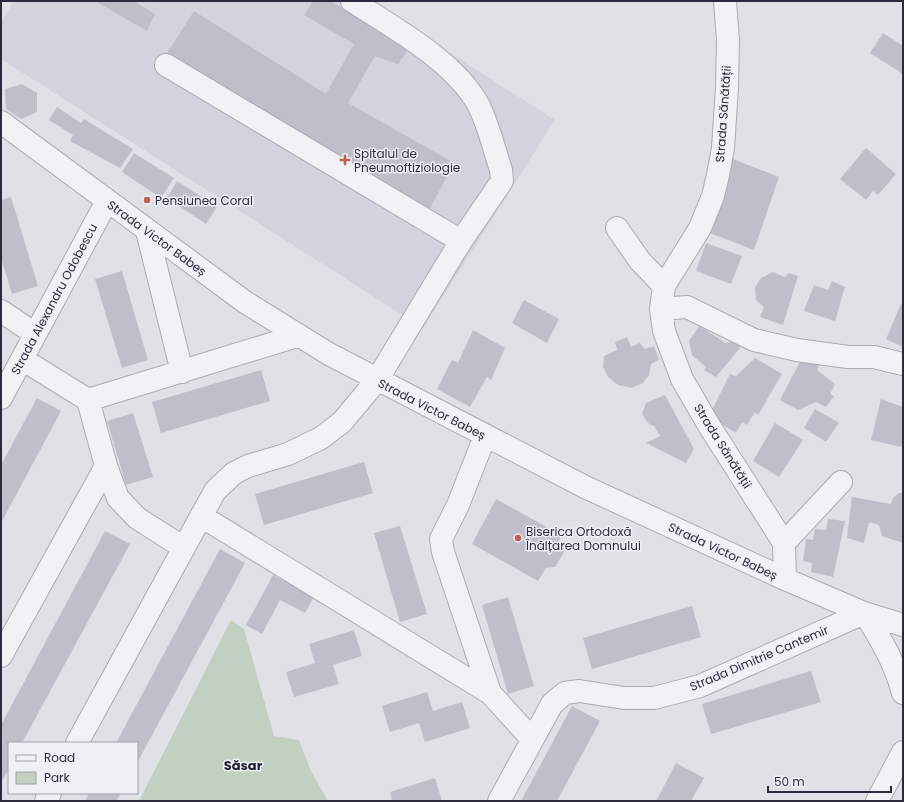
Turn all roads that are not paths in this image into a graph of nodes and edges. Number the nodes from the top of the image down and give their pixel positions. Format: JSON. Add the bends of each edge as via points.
{"nodes":[{"id":1,"x":352,"y":1,"type":"edge"},
{"id":2,"x":725,"y":1,"type":"edge"},
{"id":3,"x":166,"y":64,"type":"dead end"},
{"id":4,"x":1,"y":122,"type":"edge"},
{"id":5,"x":107,"y":201,"type":"junction"},
{"id":6,"x":617,"y":228,"type":"dead end"},
{"id":7,"x":147,"y":231,"type":"junction"},
{"id":8,"x":461,"y":241,"type":"junction"},
{"id":9,"x":664,"y":286,"type":"junction"},
{"id":10,"x":661,"y":309,"type":"junction"},
{"id":11,"x":1,"y":311,"type":"edge"},
{"id":12,"x":35,"y":334,"type":"junction"},
{"id":13,"x":297,"y":336,"type":"junction"},
{"id":14,"x":22,"y":359,"type":"junction"},
{"id":15,"x":903,"y":364,"type":"edge"},
{"id":16,"x":182,"y":372,"type":"junction"},
{"id":17,"x":377,"y":380,"type":"junction"},
{"id":18,"x":1,"y":398,"type":"edge"},
{"id":19,"x":88,"y":400,"type":"junction"},
{"id":20,"x":485,"y":436,"type":"junction"},
{"id":21,"x":106,"y":466,"type":"junction"},
{"id":22,"x":840,"y":482,"type":"dead end"},
{"id":23,"x":201,"y":516,"type":"junction"},
{"id":24,"x":784,"y":543,"type":"junction"},
{"id":25,"x":184,"y":548,"type":"junction"},
{"id":26,"x":785,"y":580,"type":"junction"},
{"id":27,"x":864,"y":614,"type":"junction"},
{"id":28,"x":903,"y":625,"type":"edge"},
{"id":29,"x":1,"y":656,"type":"edge"},
{"id":30,"x":490,"y":693,"type":"junction"},
{"id":31,"x":903,"y":693,"type":"edge"},
{"id":32,"x":532,"y":739,"type":"junction"},
{"id":33,"x":78,"y":742,"type":"edge"},
{"id":34,"x":903,"y":752,"type":"edge"},
{"id":35,"x":499,"y":801,"type":"edge"},
{"id":36,"x":877,"y":801,"type":"edge"}],
"edges":[{"from":1,"to":8,"type":"street","via":[[417,42],[466,85],[478,105],[501,170],[502,181]]},
{"from":2,"to":9,"type":"street","name":"Strada Sănătății","via":[[728,40],[727,87],[723,148],[718,175],[700,228]]},
{"from":3,"to":8,"type":"street"},
{"from":4,"to":5,"type":"street","name":"Strada Victor Babeș"},
{"from":5,"to":7,"type":"street","name":"Strada Victor Babeș"},
{"from":5,"to":12,"type":"street","name":"Strada Alexandru Odobescu"},
{"from":6,"to":9,"type":"street","via":[[640,261]]},
{"from":7,"to":13,"type":"street","name":"Strada Victor Babeș"},
{"from":7,"to":16,"type":"street"},
{"from":8,"to":17,"type":"street"},
{"from":9,"to":10,"type":"street","name":"Strada Sănătății"},
{"from":10,"to":15,"type":"street","via":[[687,307],[754,340],[797,350],[848,357],[874,356]]},
{"from":10,"to":24,"type":"street","name":"Strada Sănătății","via":[[664,331],[682,379]]},
{"from":11,"to":12,"type":"street"},
{"from":12,"to":14,"type":"street","name":"Strada Alexandru Odobescu"},
{"from":13,"to":16,"type":"street"},
{"from":13,"to":17,"type":"street","name":"Strada Victor Babeș"},
{"from":14,"to":18,"type":"street","name":"Strada Alexandru Odobescu"},
{"from":14,"to":19,"type":"street"},
{"from":16,"to":19,"type":"street"},
{"from":17,"to":20,"type":"street","name":"Strada Victor Babeș"},
{"from":17,"to":23,"type":"street","via":[[342,422],[321,438],[288,454],[248,466],[234,474],[215,491]]},
{"from":19,"to":21,"type":"street"},
{"from":20,"to":26,"type":"street","name":"Strada Victor Babeș","via":[[585,487]]},
{"from":20,"to":30,"type":"street","via":[[458,505],[441,539],[443,552]]},
{"from":21,"to":25,"type":"street","via":[[118,498],[137,518]]},
{"from":21,"to":29,"type":"street"},
{"from":22,"to":24,"type":"street"},
{"from":23,"to":25,"type":"street"},
{"from":23,"to":30,"type":"street"},
{"from":24,"to":26,"type":"street"},
{"from":25,"to":33,"type":"street"},
{"from":26,"to":27,"type":"street","name":"Strada Victor Babeș"},
{"from":27,"to":28,"type":"street","name":"Strada Victor Babeș"},
{"from":27,"to":31,"type":"street","via":[[886,647]]},
{"from":27,"to":32,"type":"street","name":"Strada Dimitrie Cantemir","via":[[700,686],[654,698],[624,698],[579,691],[565,693],[552,704]]},
{"from":30,"to":32,"type":"street"},
{"from":32,"to":35,"type":"street","name":"Strada Dimitrie Cantemir"},
{"from":34,"to":36,"type":"street"}]}
